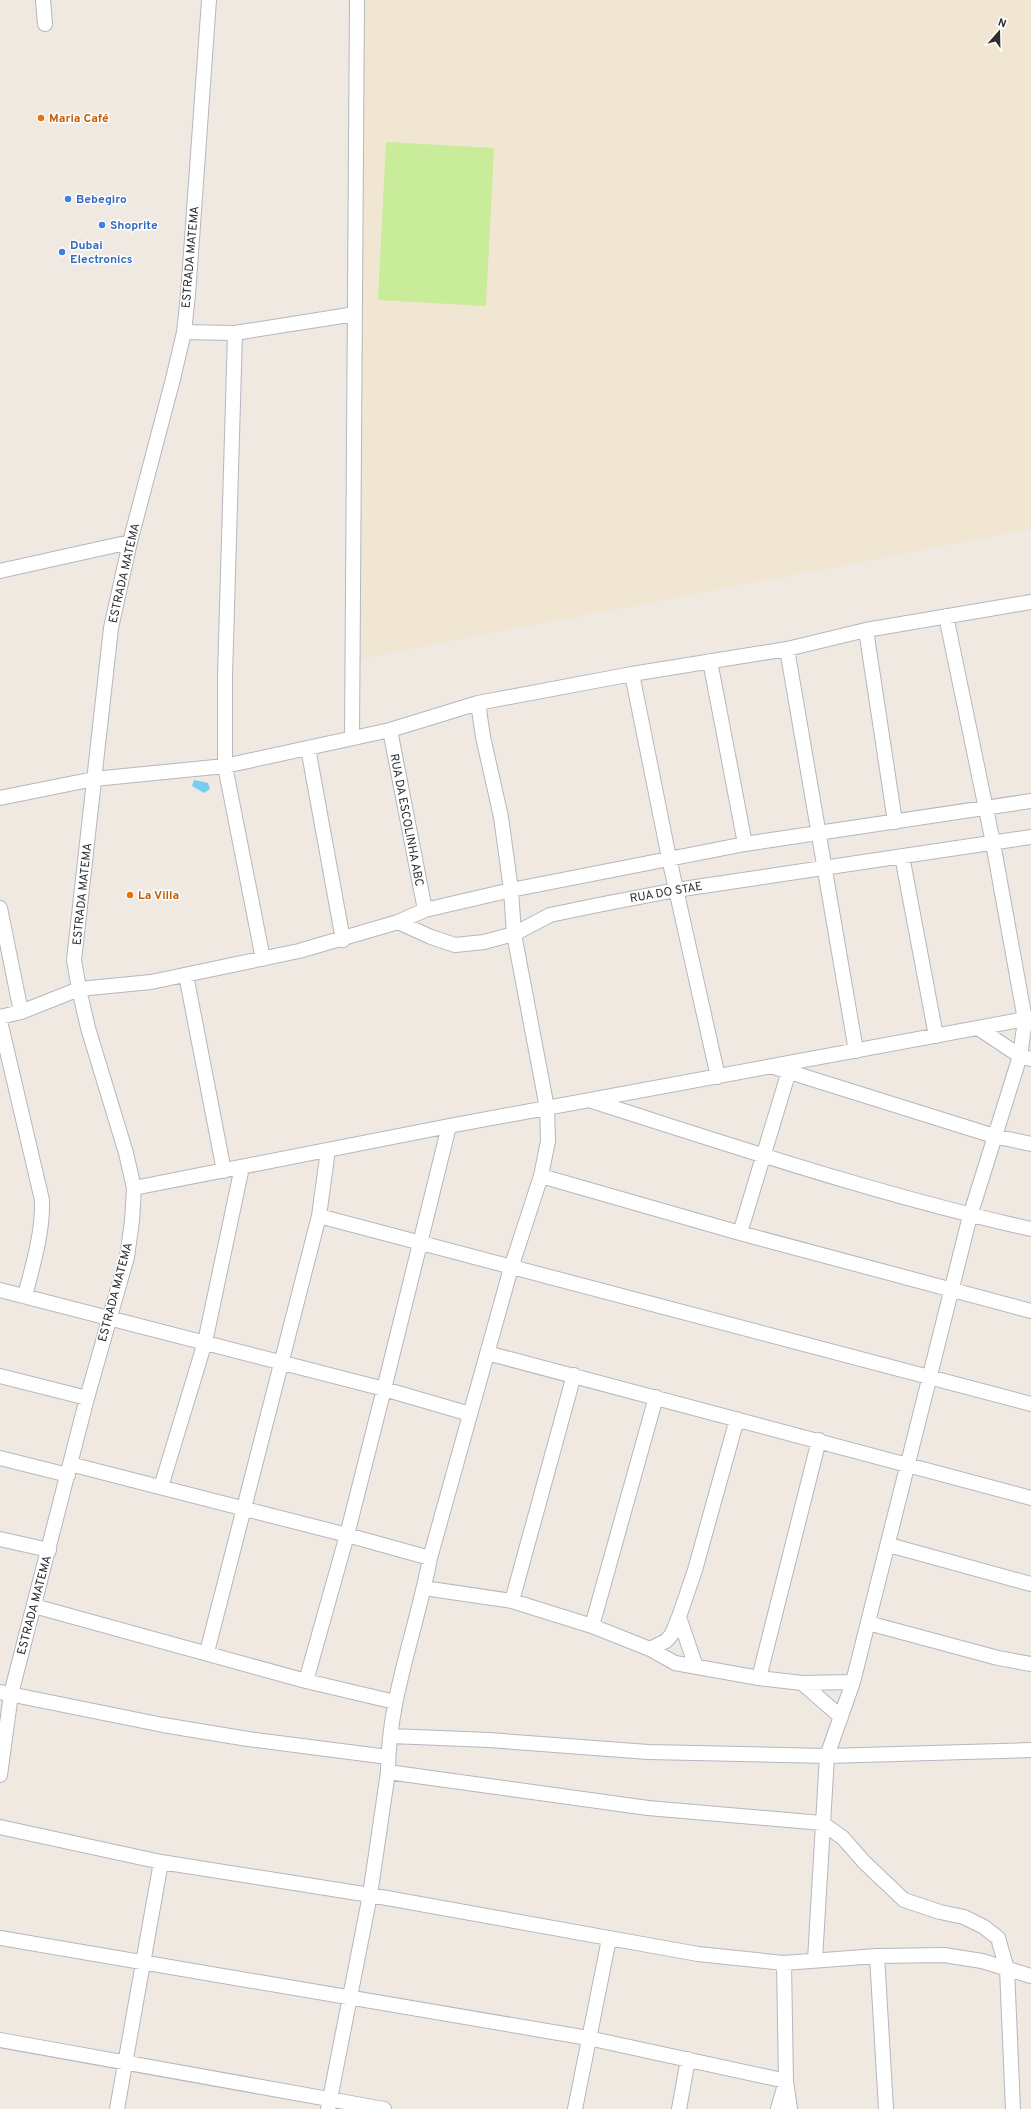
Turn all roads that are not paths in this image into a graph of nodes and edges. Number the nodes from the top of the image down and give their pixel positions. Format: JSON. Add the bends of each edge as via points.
{"nodes":[{"id":1,"x":43,"y":0,"type":"edge"},
{"id":2,"x":209,"y":0,"type":"edge"},
{"id":3,"x":357,"y":0,"type":"edge"},
{"id":4,"x":45,"y":24,"type":"dead end"},
{"id":5,"x":355,"y":314,"type":"junction"},
{"id":6,"x":184,"y":332,"type":"junction"},
{"id":7,"x":235,"y":333,"type":"junction"},
{"id":8,"x":130,"y":542,"type":"junction"},
{"id":9,"x":0,"y":572,"type":"edge"},
{"id":10,"x":1031,"y":602,"type":"edge"},
{"id":11,"x":946,"y":616,"type":"junction"},
{"id":12,"x":866,"y":630,"type":"junction"},
{"id":13,"x":787,"y":649,"type":"junction"},
{"id":14,"x":710,"y":661,"type":"junction"},
{"id":15,"x":632,"y":674,"type":"junction"},
{"id":16,"x":478,"y":703,"type":"junction"},
{"id":17,"x":390,"y":730,"type":"junction"},
{"id":18,"x":352,"y":738,"type":"junction"},
{"id":19,"x":308,"y":748,"type":"junction"},
{"id":20,"x":225,"y":766,"type":"junction"},
{"id":21,"x":94,"y":779,"type":"junction"},
{"id":22,"x":0,"y":798,"type":"edge"},
{"id":23,"x":1031,"y":801,"type":"edge"},
{"id":24,"x":985,"y":808,"type":"junction"},
{"id":25,"x":895,"y":822,"type":"junction"},
{"id":26,"x":817,"y":832,"type":"junction"},
{"id":27,"x":1031,"y":837,"type":"edge"},
{"id":28,"x":993,"y":843,"type":"junction"},
{"id":29,"x":746,"y":844,"type":"junction"},
{"id":30,"x":902,"y":856,"type":"junction"},
{"id":31,"x":669,"y":858,"type":"junction"},
{"id":32,"x":823,"y":867,"type":"junction"},
{"id":33,"x":511,"y":890,"type":"junction"},
{"id":34,"x":676,"y":890,"type":"junction"},
{"id":35,"x":0,"y":908,"type":"edge"},
{"id":36,"x":425,"y":910,"type":"junction"},
{"id":37,"x":398,"y":922,"type":"junction"},
{"id":38,"x":514,"y":934,"type":"junction"},
{"id":39,"x":343,"y":940,"type":"junction"},
{"id":40,"x":263,"y":959,"type":"junction"},
{"id":41,"x":186,"y":974,"type":"junction"},
{"id":42,"x":79,"y":989,"type":"junction"},
{"id":43,"x":21,"y":1012,"type":"junction"},
{"id":44,"x":0,"y":1017,"type":"edge"},
{"id":45,"x":1028,"y":1019,"type":"edge"},
{"id":46,"x":0,"y":1021,"type":"edge"},
{"id":47,"x":978,"y":1028,"type":"junction"},
{"id":48,"x":936,"y":1036,"type":"junction"},
{"id":49,"x":856,"y":1051,"type":"junction"},
{"id":50,"x":1025,"y":1058,"type":"edge"},
{"id":51,"x":774,"y":1067,"type":"junction"},
{"id":52,"x":789,"y":1071,"type":"junction"},
{"id":53,"x":718,"y":1077,"type":"junction"},
{"id":54,"x":590,"y":1100,"type":"junction"},
{"id":55,"x":547,"y":1108,"type":"junction"},
{"id":56,"x":449,"y":1126,"type":"junction"},
{"id":57,"x":994,"y":1136,"type":"junction"},
{"id":58,"x":1031,"y":1144,"type":"edge"},
{"id":59,"x":328,"y":1150,"type":"junction"},
{"id":60,"x":763,"y":1156,"type":"junction"},
{"id":61,"x":242,"y":1167,"type":"junction"},
{"id":62,"x":224,"y":1171,"type":"junction"},
{"id":63,"x":541,"y":1176,"type":"junction"},
{"id":64,"x":134,"y":1188,"type":"junction"},
{"id":65,"x":319,"y":1216,"type":"junction"},
{"id":66,"x":970,"y":1216,"type":"junction"},
{"id":67,"x":1031,"y":1229,"type":"edge"},
{"id":68,"x":740,"y":1233,"type":"junction"},
{"id":69,"x":421,"y":1243,"type":"junction"},
{"id":70,"x":511,"y":1268,"type":"junction"},
{"id":71,"x":0,"y":1290,"type":"edge"},
{"id":72,"x":953,"y":1290,"type":"junction"},
{"id":73,"x":26,"y":1296,"type":"junction"},
{"id":74,"x":1031,"y":1311,"type":"edge"},
{"id":75,"x":109,"y":1317,"type":"junction"},
{"id":76,"x":205,"y":1342,"type":"junction"},
{"id":77,"x":487,"y":1353,"type":"junction"},
{"id":78,"x":281,"y":1362,"type":"junction"},
{"id":79,"x":574,"y":1375,"type":"junction"},
{"id":80,"x":0,"y":1376,"type":"edge"},
{"id":81,"x":931,"y":1378,"type":"junction"},
{"id":82,"x":384,"y":1389,"type":"junction"},
{"id":83,"x":87,"y":1398,"type":"junction"},
{"id":84,"x":656,"y":1398,"type":"junction"},
{"id":85,"x":1031,"y":1404,"type":"edge"},
{"id":86,"x":470,"y":1414,"type":"junction"},
{"id":87,"x":737,"y":1419,"type":"junction"},
{"id":88,"x":820,"y":1440,"type":"junction"},
{"id":89,"x":0,"y":1458,"type":"edge"},
{"id":90,"x":908,"y":1466,"type":"junction"},
{"id":91,"x":69,"y":1470,"type":"junction"},
{"id":92,"x":161,"y":1487,"type":"junction"},
{"id":93,"x":1031,"y":1498,"type":"edge"},
{"id":94,"x":243,"y":1509,"type":"junction"},
{"id":95,"x":347,"y":1535,"type":"junction"},
{"id":96,"x":0,"y":1539,"type":"edge"},
{"id":97,"x":889,"y":1545,"type":"junction"},
{"id":98,"x":49,"y":1550,"type":"junction"},
{"id":99,"x":430,"y":1558,"type":"junction"},
{"id":100,"x":1031,"y":1584,"type":"edge"},
{"id":101,"x":424,"y":1588,"type":"junction"},
{"id":102,"x":512,"y":1601,"type":"junction"},
{"id":103,"x":34,"y":1606,"type":"junction"},
{"id":104,"x":679,"y":1617,"type":"junction"},
{"id":105,"x":868,"y":1623,"type":"junction"},
{"id":106,"x":592,"y":1626,"type":"junction"},
{"id":107,"x":650,"y":1649,"type":"junction"},
{"id":108,"x":207,"y":1652,"type":"junction"},
{"id":109,"x":1031,"y":1664,"type":"edge"},
{"id":110,"x":696,"y":1667,"type":"junction"},
{"id":111,"x":759,"y":1678,"type":"junction"},
{"id":112,"x":306,"y":1681,"type":"junction"},
{"id":113,"x":853,"y":1682,"type":"junction"},
{"id":114,"x":802,"y":1683,"type":"junction"},
{"id":115,"x":6,"y":1693,"type":"edge"},
{"id":116,"x":396,"y":1702,"type":"junction"},
{"id":117,"x":841,"y":1717,"type":"junction"},
{"id":118,"x":391,"y":1736,"type":"junction"},
{"id":119,"x":1031,"y":1750,"type":"edge"},
{"id":120,"x":827,"y":1756,"type":"junction"},
{"id":121,"x":388,"y":1757,"type":"junction"},
{"id":122,"x":388,"y":1772,"type":"junction"},
{"id":123,"x":0,"y":1775,"type":"edge"},
{"id":124,"x":822,"y":1823,"type":"junction"},
{"id":125,"x":0,"y":1827,"type":"edge"},
{"id":126,"x":161,"y":1862,"type":"junction"},
{"id":127,"x":370,"y":1895,"type":"junction"},
{"id":128,"x":0,"y":1938,"type":"edge"},
{"id":129,"x":609,"y":1939,"type":"junction"},
{"id":130,"x":877,"y":1956,"type":"junction"},
{"id":131,"x":815,"y":1960,"type":"junction"},
{"id":132,"x":143,"y":1963,"type":"junction"},
{"id":133,"x":784,"y":1964,"type":"junction"},
{"id":134,"x":1007,"y":1969,"type":"junction"},
{"id":135,"x":1031,"y":1976,"type":"edge"},
{"id":136,"x":351,"y":1998,"type":"junction"},
{"id":137,"x":588,"y":2038,"type":"junction"},
{"id":138,"x":0,"y":2040,"type":"edge"},
{"id":139,"x":688,"y":2059,"type":"junction"},
{"id":140,"x":126,"y":2064,"type":"junction"},
{"id":141,"x":786,"y":2081,"type":"junction"},
{"id":142,"x":329,"y":2105,"type":"edge"},
{"id":143,"x":117,"y":2109,"type":"edge"},
{"id":144,"x":384,"y":2109,"type":"edge"},
{"id":145,"x":575,"y":2109,"type":"edge"},
{"id":146,"x":679,"y":2109,"type":"edge"},
{"id":147,"x":778,"y":2109,"type":"edge"},
{"id":148,"x":790,"y":2109,"type":"edge"},
{"id":149,"x":886,"y":2109,"type":"edge"},
{"id":150,"x":1013,"y":2109,"type":"edge"}],
"edges":[{"from":1,"to":4,"type":"street"},
{"from":2,"to":6,"type":"street","name":"ESTRADA MATEMA"},
{"from":3,"to":5,"type":"street"},
{"from":5,"to":7,"type":"street"},
{"from":5,"to":18,"type":"street"},
{"from":6,"to":7,"type":"street"},
{"from":6,"to":8,"type":"street","name":"ESTRADA MATEMA"},
{"from":7,"to":20,"type":"street","via":[[225,676]]},
{"from":8,"to":9,"type":"street"},
{"from":8,"to":21,"type":"street","name":"ESTRADA MATEMA","via":[[111,628]]},
{"from":10,"to":11,"type":"street"},
{"from":11,"to":12,"type":"street"},
{"from":11,"to":24,"type":"street"},
{"from":12,"to":13,"type":"street"},
{"from":12,"to":25,"type":"street"},
{"from":13,"to":14,"type":"street"},
{"from":13,"to":26,"type":"street"},
{"from":14,"to":15,"type":"street"},
{"from":14,"to":29,"type":"street"},
{"from":15,"to":16,"type":"street"},
{"from":15,"to":31,"type":"street"},
{"from":16,"to":17,"type":"street"},
{"from":16,"to":33,"type":"street","via":[[501,817]]},
{"from":17,"to":18,"type":"street"},
{"from":17,"to":36,"type":"street","name":"RUA DA ESCOLINHA ABC"},
{"from":18,"to":19,"type":"street"},
{"from":19,"to":20,"type":"street"},
{"from":19,"to":39,"type":"street"},
{"from":20,"to":21,"type":"street"},
{"from":20,"to":40,"type":"street"},
{"from":21,"to":22,"type":"street"},
{"from":21,"to":42,"type":"street","name":"ESTRADA MATEMA","via":[[74,960]]},
{"from":23,"to":24,"type":"street"},
{"from":24,"to":25,"type":"street"},
{"from":24,"to":28,"type":"street"},
{"from":25,"to":26,"type":"street"},
{"from":26,"to":29,"type":"street"},
{"from":26,"to":32,"type":"street"},
{"from":27,"to":28,"type":"street","name":"RUA DO STAE"},
{"from":28,"to":30,"type":"street","name":"RUA DO STAE"},
{"from":28,"to":45,"type":"street"},
{"from":29,"to":31,"type":"street"},
{"from":30,"to":32,"type":"street","name":"RUA DO STAE"},
{"from":30,"to":48,"type":"street"},
{"from":31,"to":33,"type":"street"},
{"from":31,"to":34,"type":"street"},
{"from":32,"to":34,"type":"street","name":"RUA DO STAE"},
{"from":32,"to":49,"type":"street"},
{"from":33,"to":36,"type":"street"},
{"from":33,"to":38,"type":"street"},
{"from":34,"to":38,"type":"street","name":"RUA DO STAE","via":[[550,915]]},
{"from":34,"to":53,"type":"street"},
{"from":35,"to":43,"type":"street"},
{"from":36,"to":37,"type":"street"},
{"from":37,"to":38,"type":"street","name":"RUA DO STAE","via":[[431,937],[455,944],[484,942]]},
{"from":37,"to":39,"type":"street"},
{"from":38,"to":55,"type":"street"},
{"from":39,"to":40,"type":"street"},
{"from":40,"to":41,"type":"street"},
{"from":41,"to":42,"type":"street","via":[[151,982]]},
{"from":41,"to":62,"type":"street"},
{"from":42,"to":43,"type":"street"},
{"from":42,"to":64,"type":"street","name":"ESTRADA MATEMA"},
{"from":43,"to":44,"type":"street"},
{"from":45,"to":47,"type":"street"},
{"from":45,"to":50,"type":"street"},
{"from":46,"to":73,"type":"street","via":[[42,1200],[39,1239]]},
{"from":47,"to":48,"type":"street"},
{"from":47,"to":50,"type":"street"},
{"from":48,"to":49,"type":"street"},
{"from":49,"to":51,"type":"street"},
{"from":50,"to":57,"type":"street"},
{"from":51,"to":52,"type":"street"},
{"from":51,"to":53,"type":"street"},
{"from":52,"to":57,"type":"street"},
{"from":52,"to":60,"type":"street"},
{"from":53,"to":54,"type":"street"},
{"from":54,"to":55,"type":"street"},
{"from":54,"to":60,"type":"street"},
{"from":55,"to":56,"type":"street"},
{"from":55,"to":63,"type":"street","via":[[548,1140]]},
{"from":56,"to":59,"type":"street"},
{"from":56,"to":69,"type":"street"},
{"from":57,"to":58,"type":"street"},
{"from":57,"to":66,"type":"street"},
{"from":59,"to":61,"type":"street"},
{"from":59,"to":65,"type":"street"},
{"from":60,"to":66,"type":"street"},
{"from":60,"to":68,"type":"street"},
{"from":61,"to":62,"type":"street"},
{"from":61,"to":76,"type":"street"},
{"from":62,"to":64,"type":"street"},
{"from":63,"to":68,"type":"street"},
{"from":63,"to":70,"type":"street"},
{"from":64,"to":75,"type":"street","name":"ESTRADA MATEMA","via":[[127,1257]]},
{"from":65,"to":69,"type":"street"},
{"from":65,"to":78,"type":"street"},
{"from":66,"to":67,"type":"street"},
{"from":66,"to":72,"type":"street"},
{"from":68,"to":72,"type":"street"},
{"from":69,"to":70,"type":"street"},
{"from":69,"to":82,"type":"street"},
{"from":70,"to":77,"type":"street"},
{"from":70,"to":81,"type":"street"},
{"from":71,"to":73,"type":"street"},
{"from":72,"to":74,"type":"street"},
{"from":72,"to":81,"type":"street"},
{"from":73,"to":75,"type":"street"},
{"from":75,"to":76,"type":"street"},
{"from":75,"to":83,"type":"street","name":"ESTRADA MATEMA"},
{"from":76,"to":78,"type":"street"},
{"from":76,"to":92,"type":"street"},
{"from":77,"to":79,"type":"street"},
{"from":77,"to":86,"type":"street"},
{"from":78,"to":82,"type":"street"},
{"from":78,"to":94,"type":"street"},
{"from":79,"to":84,"type":"street"},
{"from":79,"to":102,"type":"street"},
{"from":80,"to":83,"type":"street"},
{"from":81,"to":85,"type":"street"},
{"from":81,"to":90,"type":"street"},
{"from":82,"to":86,"type":"street"},
{"from":82,"to":95,"type":"street"},
{"from":83,"to":91,"type":"street","name":"ESTRADA MATEMA"},
{"from":84,"to":87,"type":"street"},
{"from":84,"to":106,"type":"street"},
{"from":86,"to":99,"type":"street"},
{"from":87,"to":88,"type":"street"},
{"from":87,"to":104,"type":"street","via":[[695,1570]]},
{"from":88,"to":90,"type":"street"},
{"from":88,"to":111,"type":"street"},
{"from":89,"to":91,"type":"street"},
{"from":90,"to":93,"type":"street"},
{"from":90,"to":97,"type":"street"},
{"from":91,"to":92,"type":"street"},
{"from":91,"to":98,"type":"street","name":"ESTRADA MATEMA"},
{"from":92,"to":94,"type":"street"},
{"from":94,"to":95,"type":"street"},
{"from":94,"to":108,"type":"street"},
{"from":95,"to":99,"type":"street"},
{"from":95,"to":112,"type":"street"},
{"from":96,"to":98,"type":"street"},
{"from":97,"to":100,"type":"street"},
{"from":97,"to":105,"type":"street"},
{"from":98,"to":103,"type":"street","name":"ESTRADA MATEMA"},
{"from":99,"to":101,"type":"street"},
{"from":101,"to":102,"type":"street"},
{"from":101,"to":116,"type":"street"},
{"from":102,"to":106,"type":"street"},
{"from":103,"to":108,"type":"street"},
{"from":103,"to":115,"type":"street","name":"ESTRADA MATEMA"},
{"from":104,"to":107,"type":"street","via":[[666,1641]]},
{"from":104,"to":110,"type":"street"},
{"from":105,"to":109,"type":"street","via":[[998,1658]]},
{"from":105,"to":113,"type":"street"},
{"from":106,"to":107,"type":"street"},
{"from":107,"to":110,"type":"street","via":[[675,1663]]},
{"from":108,"to":112,"type":"street"},
{"from":110,"to":111,"type":"street"},
{"from":111,"to":114,"type":"street"},
{"from":112,"to":116,"type":"street"},
{"from":113,"to":114,"type":"street"},
{"from":113,"to":117,"type":"street"},
{"from":114,"to":117,"type":"street"},
{"from":115,"to":121,"type":"street","via":[[163,1725]]},
{"from":115,"to":123,"type":"street","name":"ESTRADA MATEMA"},
{"from":116,"to":118,"type":"street"},
{"from":117,"to":120,"type":"street"},
{"from":118,"to":120,"type":"street","via":[[489,1740],[648,1752]]},
{"from":118,"to":121,"type":"street"},
{"from":119,"to":120,"type":"street"},
{"from":120,"to":124,"type":"street"},
{"from":121,"to":122,"type":"street"},
{"from":122,"to":124,"type":"street","via":[[648,1808]]},
{"from":122,"to":127,"type":"street"},
{"from":124,"to":131,"type":"street"},
{"from":124,"to":134,"type":"street","via":[[843,1838],[904,1900],[964,1917],[984,1927],[998,1938]]},
{"from":125,"to":126,"type":"street"},
{"from":126,"to":127,"type":"street"},
{"from":126,"to":132,"type":"street"},
{"from":127,"to":129,"type":"street"},
{"from":127,"to":136,"type":"street"},
{"from":128,"to":132,"type":"street"},
{"from":129,"to":133,"type":"street","via":[[698,1954]]},
{"from":129,"to":137,"type":"street"},
{"from":130,"to":131,"type":"street"},
{"from":130,"to":134,"type":"street","via":[[944,1955],[982,1961]]},
{"from":130,"to":149,"type":"street"},
{"from":131,"to":133,"type":"street"},
{"from":132,"to":136,"type":"street"},
{"from":132,"to":140,"type":"street"},
{"from":133,"to":141,"type":"street"},
{"from":134,"to":135,"type":"street"},
{"from":134,"to":150,"type":"street"},
{"from":136,"to":137,"type":"street"},
{"from":136,"to":142,"type":"street"},
{"from":137,"to":139,"type":"street"},
{"from":137,"to":145,"type":"street"},
{"from":138,"to":140,"type":"street"},
{"from":139,"to":141,"type":"street"},
{"from":139,"to":146,"type":"street"},
{"from":140,"to":142,"type":"street"},
{"from":140,"to":143,"type":"street"},
{"from":141,"to":147,"type":"street"},
{"from":141,"to":148,"type":"street"},
{"from":142,"to":144,"type":"street"}]}
